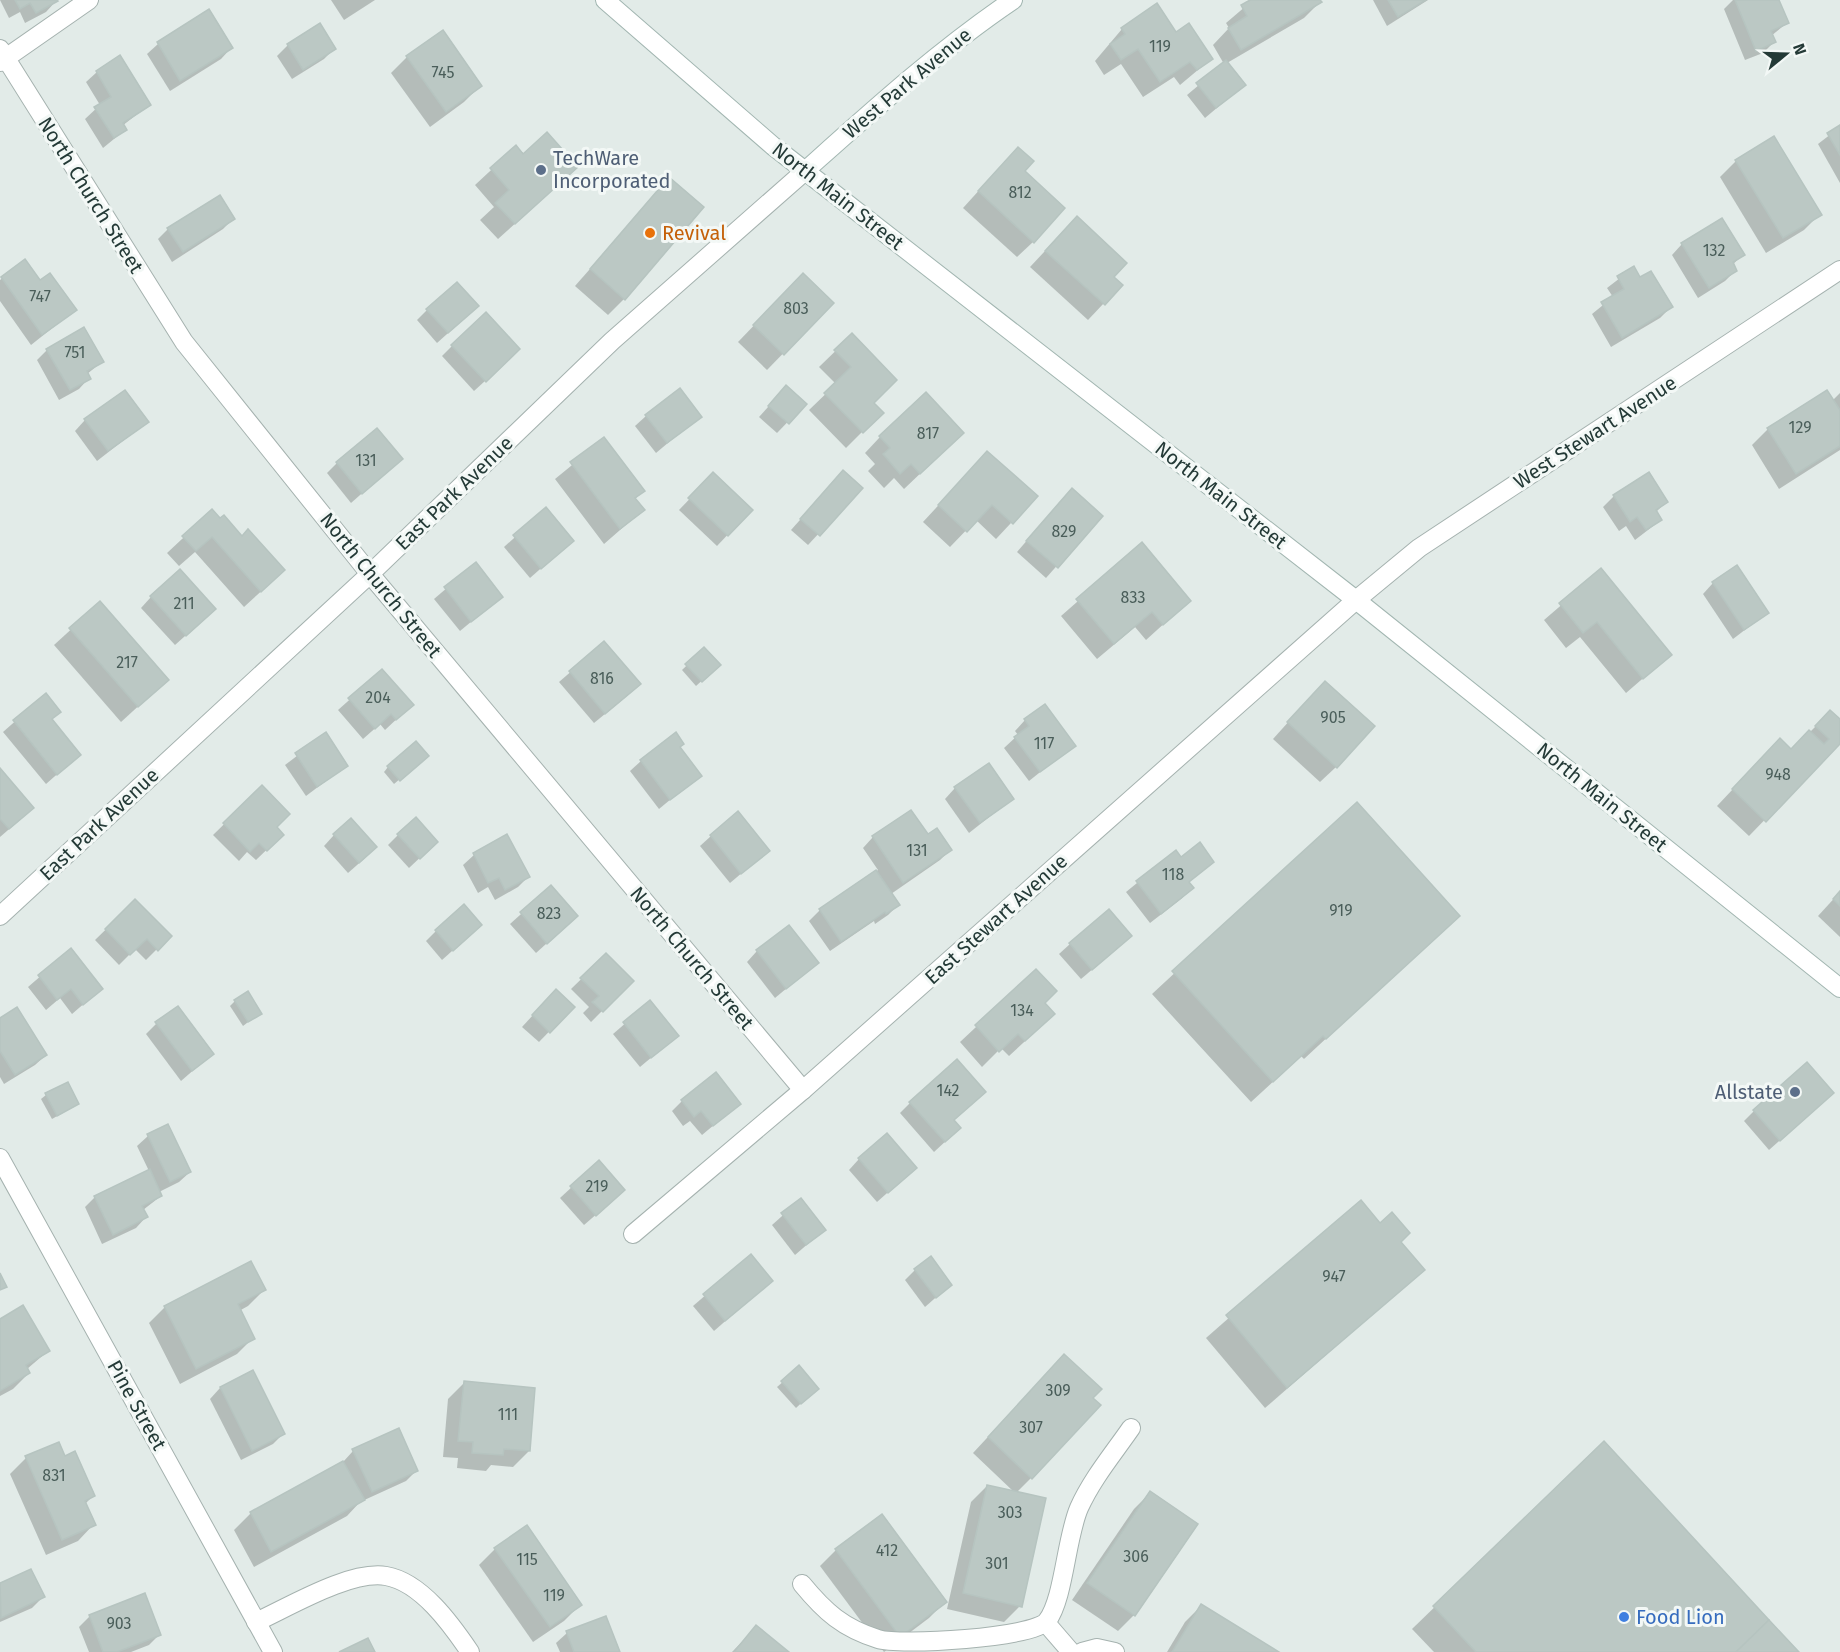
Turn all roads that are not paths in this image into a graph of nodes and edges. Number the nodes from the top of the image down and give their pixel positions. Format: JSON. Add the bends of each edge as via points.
{"nodes":[{"id":1,"x":89,"y":0,"type":"edge"},
{"id":2,"x":605,"y":0,"type":"edge"},
{"id":3,"x":1013,"y":0,"type":"edge"},
{"id":4,"x":2,"y":57,"type":"edge"},
{"id":5,"x":805,"y":171,"type":"junction"},
{"id":6,"x":1840,"y":270,"type":"edge"},
{"id":7,"x":370,"y":574,"type":"junction"},
{"id":8,"x":1356,"y":600,"type":"junction"},
{"id":9,"x":0,"y":916,"type":"edge"},
{"id":10,"x":1840,"y":988,"type":"edge"},
{"id":11,"x":804,"y":1090,"type":"junction"},
{"id":12,"x":0,"y":1158,"type":"edge"},
{"id":13,"x":633,"y":1234,"type":"dead end"},
{"id":14,"x":1131,"y":1428,"type":"dead end"},
{"id":15,"x":802,"y":1584,"type":"dead end"},
{"id":16,"x":256,"y":1622,"type":"junction"},
{"id":17,"x":1046,"y":1623,"type":"junction"},
{"id":18,"x":273,"y":1652,"type":"edge"},
{"id":19,"x":470,"y":1652,"type":"edge"},
{"id":20,"x":1071,"y":1652,"type":"edge"},
{"id":21,"x":1082,"y":1652,"type":"edge"},
{"id":22,"x":1115,"y":1652,"type":"edge"}],
"edges":[{"from":1,"to":4,"type":"street"},
{"from":2,"to":5,"type":"street","name":"North Main Street"},
{"from":3,"to":5,"type":"street","name":"West Park Avenue","via":[[913,76]]},
{"from":4,"to":7,"type":"street","name":"North Church Street","via":[[184,342]]},
{"from":5,"to":7,"type":"street","name":"East Park Avenue","via":[[612,341]]},
{"from":5,"to":8,"type":"street","name":"North Main Street"},
{"from":6,"to":8,"type":"street","name":"West Stewart Avenue","via":[[1419,548]]},
{"from":7,"to":9,"type":"street","name":"East Park Avenue"},
{"from":7,"to":11,"type":"street","name":"North Church Street"},
{"from":8,"to":10,"type":"street","name":"North Main Street"},
{"from":8,"to":11,"type":"street","name":"East Stewart Avenue"},
{"from":11,"to":13,"type":"street","name":"East Stewart Avenue"},
{"from":12,"to":16,"type":"street","name":"Pine Street"},
{"from":14,"to":17,"type":"street","via":[[1080,1507],[1056,1606]]},
{"from":15,"to":17,"type":"street","via":[[840,1623],[891,1642],[1006,1635]]},
{"from":16,"to":18,"type":"street","name":"Pine Street"},
{"from":16,"to":19,"type":"street","via":[[340,1584],[386,1576],[410,1585]]},
{"from":17,"to":20,"type":"street"},
{"from":21,"to":22,"type":"street","via":[[1097,1648]]}]}
